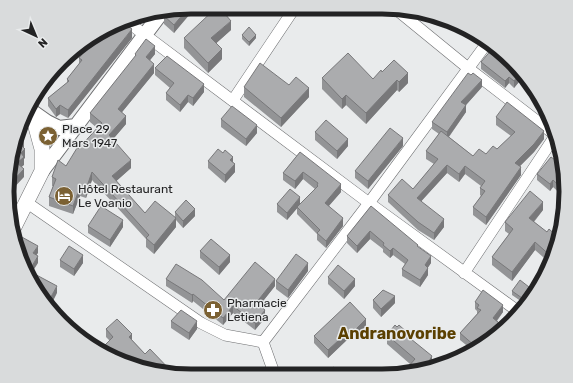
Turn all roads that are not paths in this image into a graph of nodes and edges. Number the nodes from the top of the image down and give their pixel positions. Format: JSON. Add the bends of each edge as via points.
{"nodes":[{"id":1,"x":291,"y":14,"type":"edge"},
{"id":2,"x":404,"y":16,"type":"edge"},
{"id":3,"x":158,"y":17,"type":"edge"},
{"id":4,"x":131,"y":24,"type":"edge"},
{"id":5,"x":145,"y":34,"type":"junction"},
{"id":6,"x":484,"y":46,"type":"edge"},
{"id":7,"x":468,"y":68,"type":"junction"},
{"id":8,"x":233,"y":100,"type":"junction"},
{"id":9,"x":33,"y":112,"type":"edge"},
{"id":10,"x":31,"y":115,"type":"edge"},
{"id":11,"x":76,"y":126,"type":"junction"},
{"id":12,"x":548,"y":129,"type":"edge"},
{"id":13,"x":552,"y":140,"type":"edge"},
{"id":14,"x":42,"y":171,"type":"junction"},
{"id":15,"x":26,"y":202,"type":"junction"},
{"id":16,"x":369,"y":202,"type":"junction"},
{"id":17,"x":17,"y":221,"type":"edge"},
{"id":18,"x":464,"y":273,"type":"junction"},
{"id":19,"x":515,"y":309,"type":"edge"},
{"id":20,"x":263,"y":342,"type":"junction"},
{"id":21,"x":273,"y":369,"type":"edge"}],
"edges":[{"from":1,"to":8,"type":"street"},
{"from":2,"to":7,"type":"street"},
{"from":3,"to":5,"type":"street"},
{"from":4,"to":5,"type":"street"},
{"from":5,"to":8,"type":"street"},
{"from":5,"to":11,"type":"street"},
{"from":6,"to":7,"type":"street"},
{"from":7,"to":12,"type":"street"},
{"from":7,"to":16,"type":"street"},
{"from":8,"to":16,"type":"street"},
{"from":9,"to":11,"type":"street","via":[[59,128]]},
{"from":10,"to":14,"type":"main road","via":[[42,149]]},
{"from":11,"to":14,"type":"street"},
{"from":13,"to":18,"type":"street"},
{"from":14,"to":15,"type":"main road"},
{"from":15,"to":17,"type":"main road"},
{"from":15,"to":20,"type":"street","via":[[201,323],[225,335]]},
{"from":16,"to":18,"type":"street"},
{"from":16,"to":20,"type":"street"},
{"from":18,"to":19,"type":"street"},
{"from":20,"to":21,"type":"street"}]}
